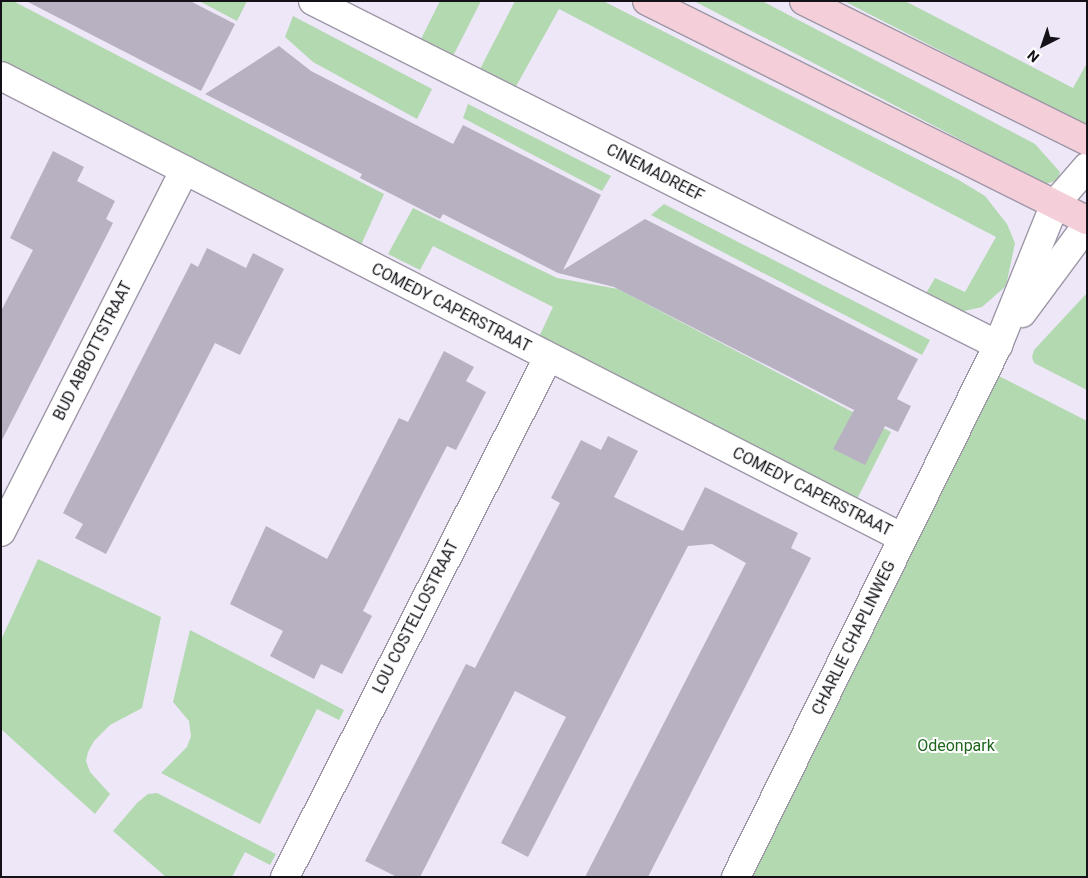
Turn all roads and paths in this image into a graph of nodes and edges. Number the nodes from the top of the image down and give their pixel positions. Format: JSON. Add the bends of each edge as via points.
{"nodes":[{"id":1,"x":312,"y":1,"type":"edge"},
{"id":2,"x":648,"y":1,"type":"edge"},
{"id":3,"x":804,"y":1,"type":"edge"},
{"id":4,"x":1,"y":76,"type":"edge"},
{"id":5,"x":1087,"y":141,"type":"edge"},
{"id":6,"x":1087,"y":167,"type":"edge"},
{"id":7,"x":185,"y":170,"type":"junction"},
{"id":8,"x":1055,"y":204,"type":"junction"},
{"id":9,"x":1087,"y":220,"type":"edge"},
{"id":10,"x":1087,"y":225,"type":"edge"},
{"id":11,"x":998,"y":345,"type":"junction"},
{"id":12,"x":548,"y":358,"type":"junction"},
{"id":13,"x":1,"y":532,"type":"edge"},
{"id":14,"x":903,"y":538,"type":"junction"},
{"id":15,"x":285,"y":877,"type":"edge"},
{"id":16,"x":736,"y":877,"type":"edge"}],
"edges":[{"from":1,"to":11,"type":"street","name":"CINEMADREEF"},
{"from":2,"to":8,"type":"main road"},
{"from":3,"to":5,"type":"main road"},
{"from":4,"to":7,"type":"street","name":"COMEDY CAPERSTRAAT"},
{"from":6,"to":8,"type":"street","name":"CHARLIE CHAPLINWEG"},
{"from":7,"to":12,"type":"street","name":"COMEDY CAPERSTRAAT"},
{"from":7,"to":13,"type":"street","name":"BUD ABBOTTSTRAAT"},
{"from":8,"to":9,"type":"main road"},
{"from":8,"to":11,"type":"street","name":"CHARLIE CHAPLINWEG"},
{"from":10,"to":11,"type":"street","name":"CHARLIE CHAPLINWEG"},
{"from":11,"to":14,"type":"street","name":"CHARLIE CHAPLINWEG"},
{"from":12,"to":14,"type":"street","name":"COMEDY CAPERSTRAAT"},
{"from":12,"to":15,"type":"street","name":"LOU COSTELLOSTRAAT"},
{"from":14,"to":16,"type":"street","name":"CHARLIE CHAPLINWEG"}]}
